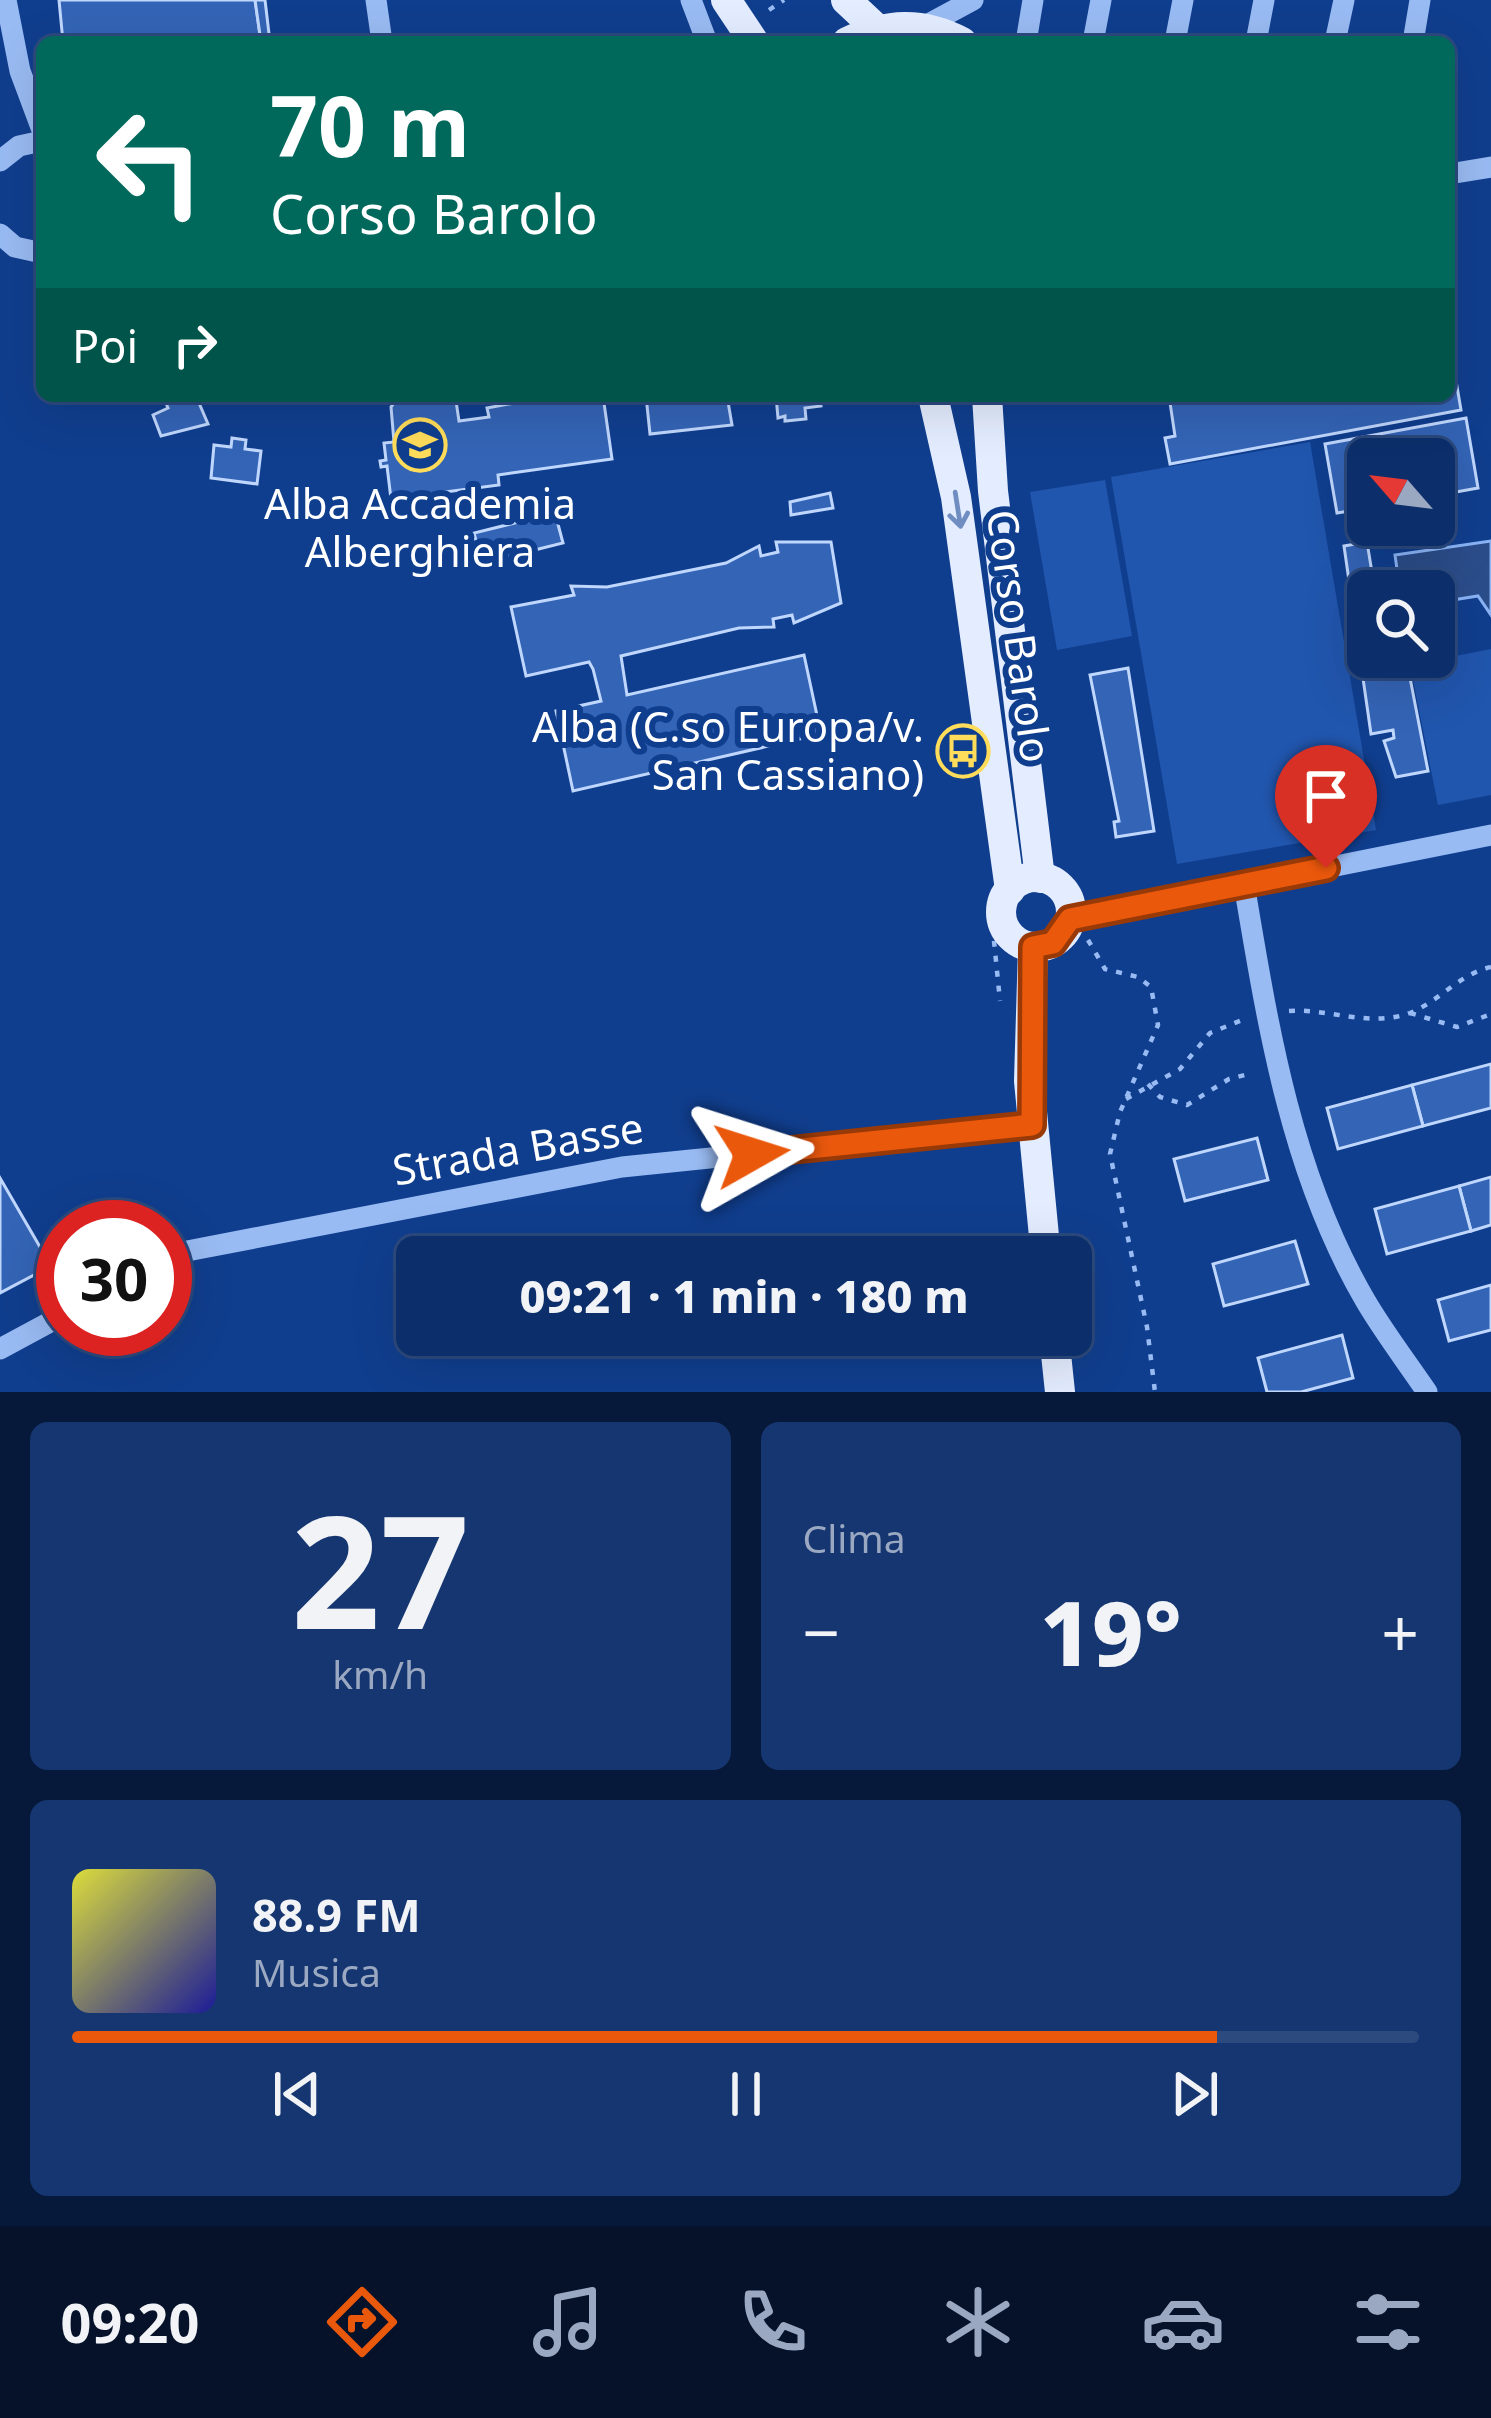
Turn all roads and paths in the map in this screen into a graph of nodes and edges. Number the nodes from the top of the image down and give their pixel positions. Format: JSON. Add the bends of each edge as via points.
{"nodes":[{"id":1,"x":6,"y":0,"type":"edge"},
{"id":2,"x":376,"y":0,"type":"edge"},
{"id":3,"x":691,"y":0,"type":"edge"},
{"id":4,"x":726,"y":0,"type":"edge"},
{"id":5,"x":847,"y":0,"type":"edge"},
{"id":6,"x":973,"y":0,"type":"edge"},
{"id":7,"x":1033,"y":0,"type":"edge"},
{"id":8,"x":1101,"y":0,"type":"edge"},
{"id":9,"x":1183,"y":0,"type":"edge"},
{"id":10,"x":1264,"y":0,"type":"edge"},
{"id":11,"x":1344,"y":0,"type":"edge"},
{"id":12,"x":1420,"y":0,"type":"edge"},
{"id":13,"x":923,"y":27,"type":"junction"},
{"id":14,"x":877,"y":29,"type":"junction"},
{"id":15,"x":381,"y":36,"type":"edge"},
{"id":16,"x":705,"y":36,"type":"edge"},
{"id":17,"x":750,"y":36,"type":"edge"},
{"id":18,"x":861,"y":36,"type":"edge"},
{"id":19,"x":946,"y":36,"type":"edge"},
{"id":20,"x":1027,"y":36,"type":"edge"},
{"id":21,"x":1094,"y":36,"type":"edge"},
{"id":22,"x":1176,"y":36,"type":"edge"},
{"id":23,"x":1257,"y":36,"type":"edge"},
{"id":24,"x":1336,"y":36,"type":"edge"},
{"id":25,"x":1414,"y":36,"type":"edge"},
{"id":26,"x":36,"y":114,"type":"edge"},
{"id":27,"x":36,"y":143,"type":"edge"},
{"id":28,"x":2,"y":153,"type":"edge"},
{"id":29,"x":1491,"y":167,"type":"edge"},
{"id":30,"x":1455,"y":173,"type":"edge"},
{"id":31,"x":0,"y":234,"type":"edge"},
{"id":32,"x":36,"y":252,"type":"edge"},
{"id":33,"x":934,"y":402,"type":"edge"},
{"id":34,"x":987,"y":402,"type":"edge"},
{"id":35,"x":1491,"y":835,"type":"edge"},
{"id":36,"x":1040,"y":878,"type":"junction"},
{"id":37,"x":1244,"y":884,"type":"junction"},
{"id":38,"x":1010,"y":890,"type":"junction"},
{"id":39,"x":1076,"y":918,"type":"junction"},
{"id":40,"x":1033,"y":947,"type":"junction"},
{"id":41,"x":1491,"y":967,"type":"edge"},
{"id":42,"x":1292,"y":1010,"type":"dead end"},
{"id":43,"x":1410,"y":1012,"type":"junction"},
{"id":44,"x":1491,"y":1014,"type":"edge"},
{"id":45,"x":1229,"y":1022,"type":"dead end"},
{"id":46,"x":1276,"y":1066,"type":"junction"},
{"id":47,"x":1148,"y":1084,"type":"junction"},
{"id":48,"x":1126,"y":1099,"type":"junction"},
{"id":49,"x":1032,"y":1125,"type":"junction"},
{"id":50,"x":1044,"y":1236,"type":"edge"},
{"id":51,"x":192,"y":1250,"type":"edge"},
{"id":52,"x":36,"y":1330,"type":"edge"},
{"id":53,"x":0,"y":1349,"type":"edge"},
{"id":54,"x":1056,"y":1356,"type":"edge"},
{"id":55,"x":1060,"y":1392,"type":"edge"},
{"id":56,"x":1155,"y":1392,"type":"edge"},
{"id":57,"x":1426,"y":1392,"type":"edge"}],
"edges":[{"from":1,"to":26,"type":"street"},
{"from":2,"to":15,"type":"street"},
{"from":3,"to":16,"type":"street"},
{"from":4,"to":17,"type":"main road"},
{"from":5,"to":14,"type":"main road"},
{"from":6,"to":13,"type":"street"},
{"from":7,"to":20,"type":"street"},
{"from":8,"to":21,"type":"street"},
{"from":9,"to":22,"type":"street"},
{"from":10,"to":23,"type":"street"},
{"from":11,"to":24,"type":"street"},
{"from":12,"to":25,"type":"street"},
{"from":13,"to":14,"type":"main road"},
{"from":13,"to":19,"type":"main road"},
{"from":14,"to":18,"type":"main road"},
{"from":27,"to":28,"type":"street"},
{"from":29,"to":30,"type":"street"},
{"from":31,"to":32,"type":"street"},
{"from":33,"to":38,"type":"main road","name":"Corso Barolo","one_way":true,"via":[[956,497]]},
{"from":34,"to":36,"type":"main road","name":"Corso Barolo"},
{"from":35,"to":37,"type":"street"},
{"from":36,"to":38,"type":"main road"},
{"from":36,"to":39,"type":"main road","via":[[1061,888]]},
{"from":37,"to":39,"type":"street"},
{"from":37,"to":46,"type":"street"},
{"from":38,"to":40,"type":"main road","via":[[1001,910],[1006,931]]},
{"from":39,"to":40,"type":"main road","via":[[1053,943]]},
{"from":39,"to":48,"type":"path","via":[[1105,969],[1151,987],[1158,1025]]},
{"from":40,"to":49,"type":"main road"},
{"from":41,"to":43,"type":"path"},
{"from":42,"to":43,"type":"path","via":[[1378,1019]]},
{"from":43,"to":44,"type":"path","via":[[1457,1027]]},
{"from":45,"to":47,"type":"path","via":[[1180,1069]]},
{"from":46,"to":47,"type":"path","via":[[1229,1079],[1187,1105]]},
{"from":46,"to":57,"type":"street","via":[[1310,1178],[1363,1298]]},
{"from":47,"to":48,"type":"path"},
{"from":48,"to":56,"type":"path","via":[[1110,1154]]},
{"from":49,"to":50,"type":"main road"},
{"from":49,"to":51,"type":"street","name":"Strada Basse","via":[[622,1167]]},
{"from":52,"to":53,"type":"street"},
{"from":54,"to":55,"type":"main road"}]}
